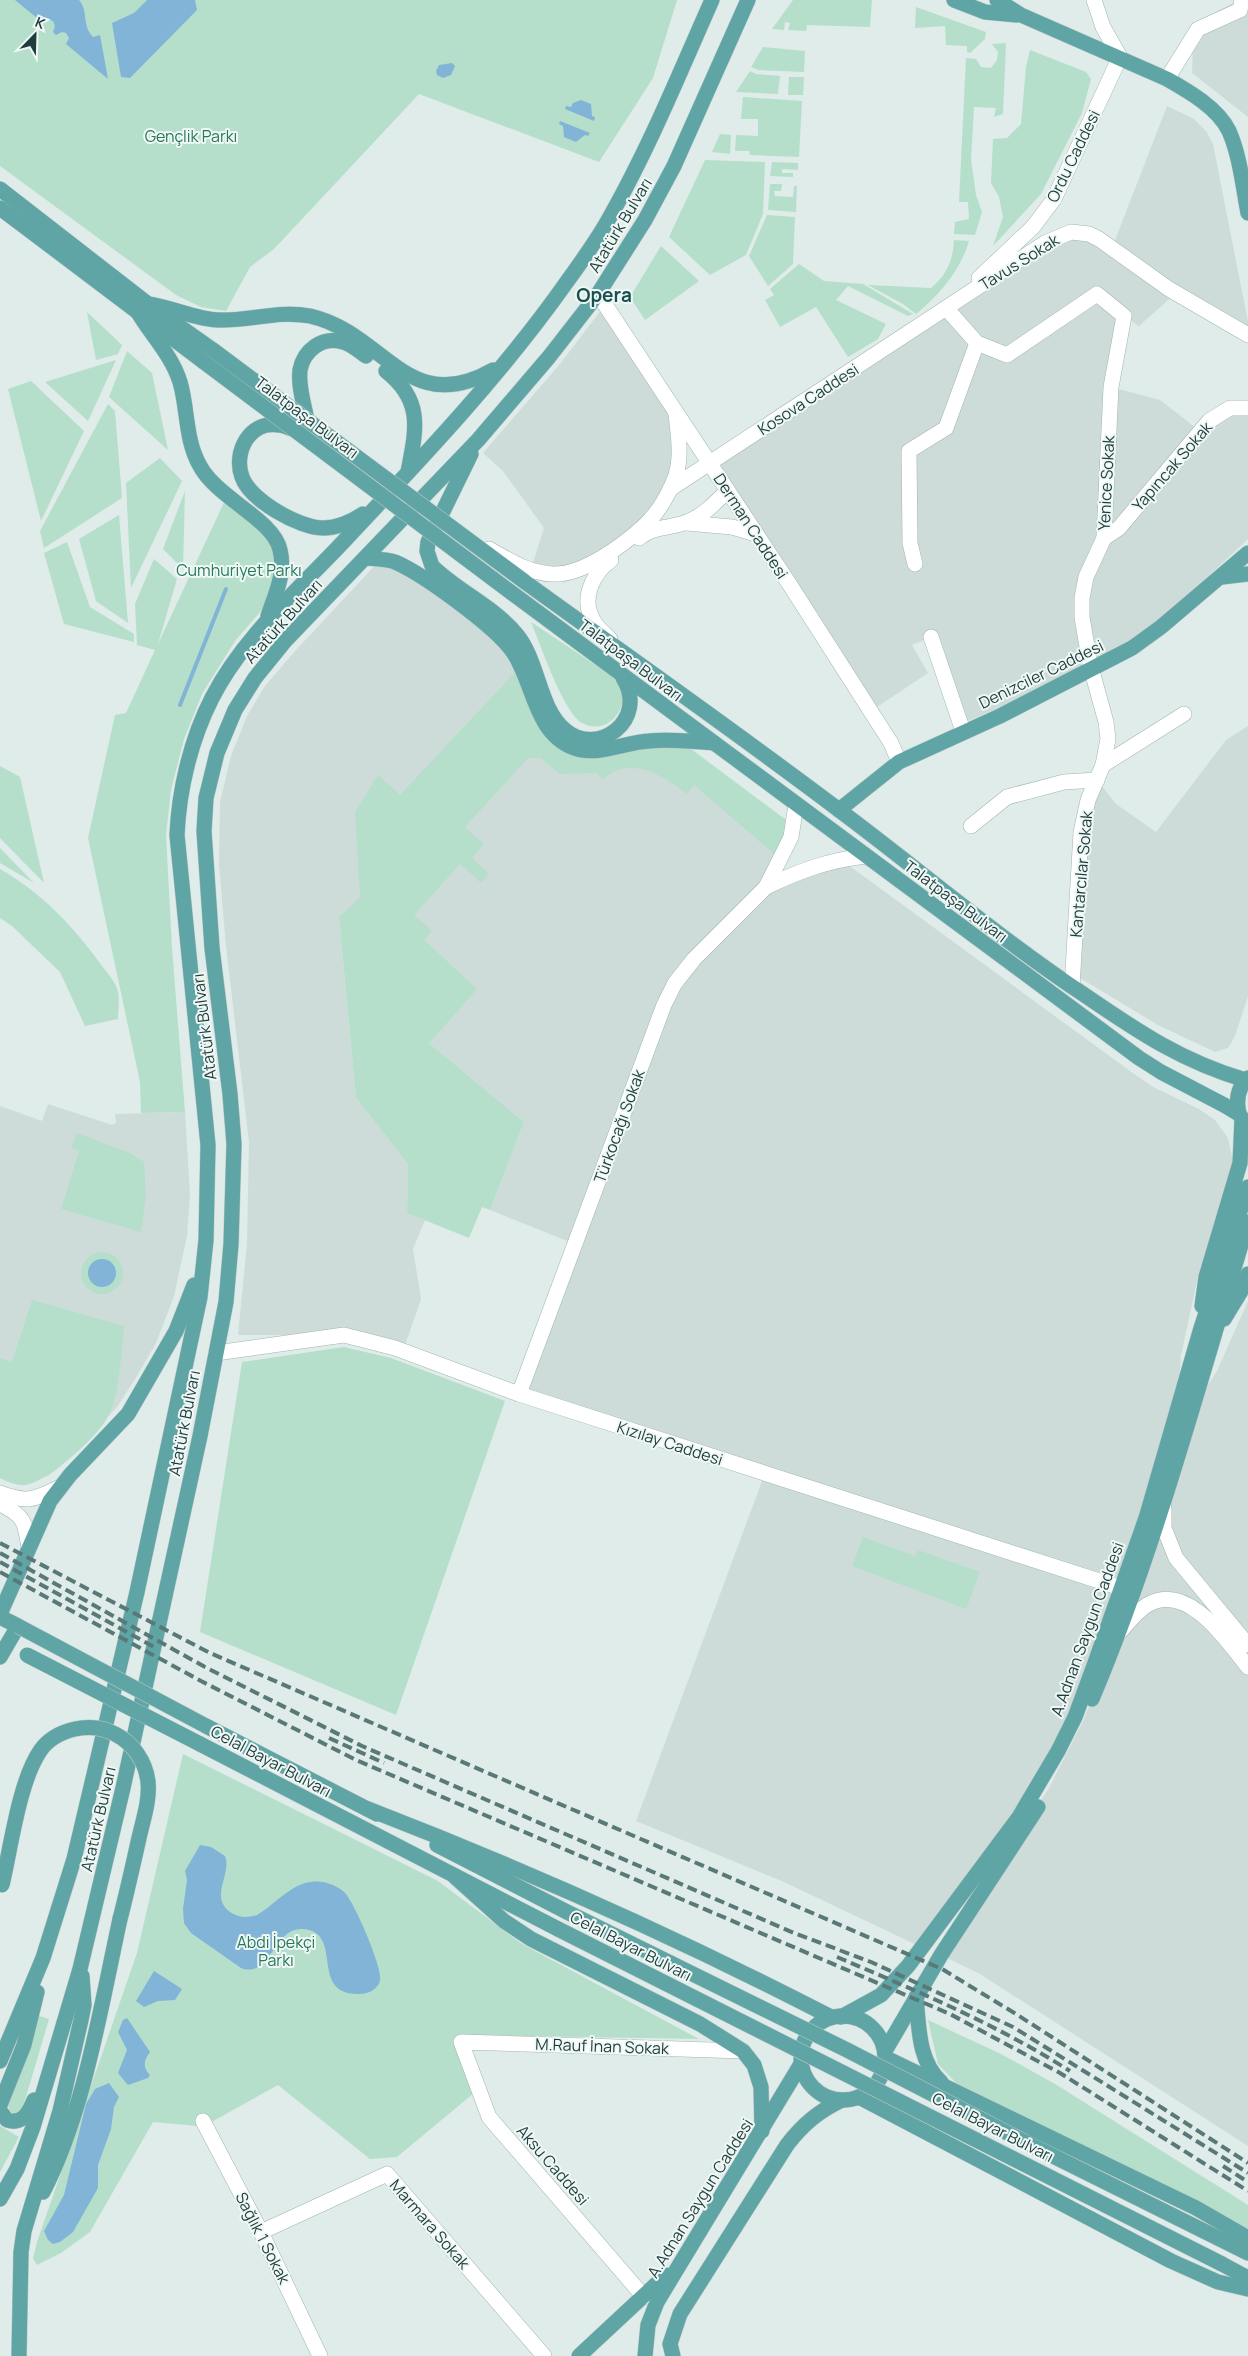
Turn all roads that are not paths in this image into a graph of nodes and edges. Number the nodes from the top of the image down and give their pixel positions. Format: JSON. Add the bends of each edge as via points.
{"nodes":[{"id":1,"x":712,"y":0,"type":"edge"},
{"id":2,"x":748,"y":0,"type":"edge"},
{"id":3,"x":954,"y":0,"type":"edge"},
{"id":4,"x":997,"y":0,"type":"edge"},
{"id":5,"x":1094,"y":0,"type":"edge"},
{"id":6,"x":1242,"y":0,"type":"edge"},
{"id":7,"x":1021,"y":15,"type":"junction"},
{"id":8,"x":1120,"y":57,"type":"junction"},
{"id":9,"x":1168,"y":79,"type":"junction"},
{"id":10,"x":0,"y":189,"type":"edge"},
{"id":11,"x":0,"y":208,"type":"edge"},
{"id":12,"x":1248,"y":214,"type":"edge"},
{"id":13,"x":598,"y":294,"type":"junction"},
{"id":14,"x":946,"y":308,"type":"junction"},
{"id":15,"x":144,"y":309,"type":"junction"},
{"id":16,"x":1248,"y":335,"type":"edge"},
{"id":17,"x":977,"y":344,"type":"junction"},
{"id":18,"x":503,"y":365,"type":"junction"},
{"id":19,"x":1248,"y":408,"type":"edge"},
{"id":20,"x":675,"y":413,"type":"junction"},
{"id":21,"x":302,"y":425,"type":"junction"},
{"id":22,"x":478,"y":440,"type":"junction"},
{"id":23,"x":710,"y":464,"type":"junction"},
{"id":24,"x":408,"y":472,"type":"junction"},
{"id":25,"x":670,"y":489,"type":"junction"},
{"id":26,"x":727,"y":491,"type":"junction"},
{"id":27,"x":377,"y":506,"type":"junction"},
{"id":28,"x":686,"y":523,"type":"junction"},
{"id":29,"x":460,"y":533,"type":"junction"},
{"id":30,"x":756,"y":534,"type":"junction"},
{"id":31,"x":1104,"y":538,"type":"junction"},
{"id":32,"x":1248,"y":554,"type":"edge"},
{"id":33,"x":365,"y":558,"type":"junction"},
{"id":34,"x":915,"y":564,"type":"dead end"},
{"id":35,"x":1248,"y":574,"type":"edge"},
{"id":36,"x":1220,"y":578,"type":"junction"},
{"id":37,"x":265,"y":624,"type":"junction"},
{"id":38,"x":931,"y":636,"type":"dead end"},
{"id":39,"x":621,"y":651,"type":"junction"},
{"id":40,"x":1091,"y":671,"type":"junction"},
{"id":41,"x":620,"y":674,"type":"junction"},
{"id":42,"x":1184,"y":714,"type":"dead end"},
{"id":43,"x":963,"y":731,"type":"junction"},
{"id":44,"x":714,"y":743,"type":"junction"},
{"id":45,"x":899,"y":762,"type":"junction"},
{"id":46,"x":1103,"y":764,"type":"junction"},
{"id":47,"x":1097,"y":780,"type":"junction"},
{"id":48,"x":796,"y":804,"type":"junction"},
{"id":49,"x":839,"y":810,"type":"junction"},
{"id":50,"x":971,"y":826,"type":"dead end"},
{"id":51,"x":866,"y":856,"type":"junction"},
{"id":52,"x":766,"y":887,"type":"junction"},
{"id":53,"x":1072,"y":987,"type":"junction"},
{"id":54,"x":1247,"y":1079,"type":"edge"},
{"id":55,"x":1243,"y":1120,"type":"edge"},
{"id":56,"x":1248,"y":1187,"type":"edge"},
{"id":57,"x":1248,"y":1222,"type":"edge"},
{"id":58,"x":204,"y":1256,"type":"junction"},
{"id":59,"x":1248,"y":1274,"type":"edge"},
{"id":60,"x":1208,"y":1330,"type":"junction"},
{"id":61,"x":216,"y":1353,"type":"junction"},
{"id":62,"x":519,"y":1394,"type":"junction"},
{"id":63,"x":58,"y":1488,"type":"junction"},
{"id":64,"x":0,"y":1493,"type":"edge"},
{"id":65,"x":1164,"y":1499,"type":"junction"},
{"id":66,"x":0,"y":1504,"type":"edge"},
{"id":67,"x":29,"y":1548,"type":"junction"},
{"id":68,"x":1121,"y":1588,"type":"junction"},
{"id":69,"x":0,"y":1616,"type":"edge"},
{"id":70,"x":18,"y":1626,"type":"junction"},
{"id":71,"x":1117,"y":1636,"type":"junction"},
{"id":72,"x":1248,"y":1645,"type":"edge"},
{"id":73,"x":3,"y":1648,"type":"edge"},
{"id":74,"x":1248,"y":1667,"type":"edge"},
{"id":75,"x":368,"y":1809,"type":"junction"},
{"id":76,"x":455,"y":1877,"type":"junction"},
{"id":77,"x":1,"y":1889,"type":"edge"},
{"id":78,"x":44,"y":1958,"type":"junction"},
{"id":79,"x":80,"y":1968,"type":"junction"},
{"id":80,"x":916,"y":1998,"type":"junction"},
{"id":81,"x":836,"y":2017,"type":"junction"},
{"id":82,"x":461,"y":2042,"type":"joint"},
{"id":83,"x":59,"y":2043,"type":"junction"},
{"id":84,"x":743,"y":2051,"type":"junction"},
{"id":85,"x":885,"y":2055,"type":"junction"},
{"id":86,"x":0,"y":2061,"type":"edge"},
{"id":87,"x":801,"y":2064,"type":"junction"},
{"id":88,"x":950,"y":2090,"type":"junction"},
{"id":89,"x":859,"y":2098,"type":"junction"},
{"id":90,"x":842,"y":2100,"type":"junction"},
{"id":91,"x":0,"y":2105,"type":"edge"},
{"id":92,"x":0,"y":2111,"type":"edge"},
{"id":93,"x":203,"y":2121,"type":"dead end"},
{"id":94,"x":762,"y":2131,"type":"junction"},
{"id":95,"x":0,"y":2199,"type":"edge"},
{"id":96,"x":29,"y":2214,"type":"junction"},
{"id":97,"x":262,"y":2232,"type":"junction"},
{"id":98,"x":1248,"y":2238,"type":"edge"},
{"id":99,"x":1248,"y":2253,"type":"edge"},
{"id":100,"x":684,"y":2256,"type":"junction"},
{"id":101,"x":1248,"y":2278,"type":"edge"},
{"id":102,"x":1248,"y":2289,"type":"edge"},
{"id":103,"x":644,"y":2297,"type":"junction"},
{"id":104,"x":671,"y":2350,"type":"edge"},
{"id":105,"x":19,"y":2356,"type":"edge"},
{"id":106,"x":320,"y":2356,"type":"edge"},
{"id":107,"x":544,"y":2356,"type":"edge"},
{"id":108,"x":579,"y":2356,"type":"edge"},
{"id":109,"x":646,"y":2356,"type":"edge"}],
"edges":[{"from":1,"to":18,"type":"main road","name":"Atatürk Bulvarı","via":[[648,145],[610,217],[566,284]]},
{"from":2,"to":13,"type":"main road","name":"Atatürk Bulvarı","via":[[674,166],[645,220]]},
{"from":3,"to":7,"type":"main road","via":[[985,12]]},
{"from":4,"to":7,"type":"main road"},
{"from":5,"to":8,"type":"street","via":[[1103,26]]},
{"from":6,"to":9,"type":"street","via":[[1240,10],[1198,29]]},
{"from":7,"to":8,"type":"main road"},
{"from":8,"to":9,"type":"main road"},
{"from":8,"to":14,"type":"street","name":"Ordu Caddesi","via":[[1054,198],[1033,227]]},
{"from":9,"to":12,"type":"main road","via":[[1220,117],[1228,130]]},
{"from":10,"to":15,"type":"main road","name":"Talatpaşa Bulvarı"},
{"from":11,"to":15,"type":"main road","name":"Talatpaşa Bulvarı"},
{"from":13,"to":20,"type":"street","name":"Derman Caddesi"},
{"from":13,"to":22,"type":"main road","name":"Atatürk Bulvarı"},
{"from":14,"to":16,"type":"street","name":"Tavus Sokak","via":[[1045,243],[1071,232],[1080,232],[1099,239],[1170,289]]},
{"from":14,"to":17,"type":"street"},
{"from":14,"to":23,"type":"street","name":"Kosova Caddesi"},
{"from":15,"to":18,"type":"main road","via":[[216,320],[294,313],[328,321],[358,338],[408,376],[440,386],[459,385],[477,379]]},
{"from":15,"to":21,"type":"main road","name":"Talatpaşa Bulvarı","bridge":true},
{"from":15,"to":37,"type":"main road","via":[[153,336],[172,359],[200,466],[215,487],[273,534],[280,549],[282,570],[278,593]]},
{"from":17,"to":31,"type":"street","name":"Yenice Sokak","via":[[1007,355],[1098,294],[1124,316],[1111,387]]},
{"from":17,"to":34,"type":"street","via":[[946,428],[909,451],[910,543]]},
{"from":18,"to":24,"type":"main road","name":"Atatürk Bulvarı"},
{"from":19,"to":31,"type":"street","name":"Yapıncak Sokak","via":[[1230,408],[1209,421],[1119,528]]},
{"from":20,"to":23,"type":"street","name":"Derman Caddesi"},
{"from":20,"to":25,"type":"street","via":[[679,459]]},
{"from":21,"to":24,"type":"main road","via":[[300,371],[303,360],[319,344],[330,340],[343,342],[399,382],[410,398],[414,420]]},
{"from":21,"to":27,"type":"main road","bridge":true,"via":[[278,424],[260,428],[249,435],[239,458],[248,489],[289,519],[322,528],[349,523]]},
{"from":21,"to":29,"type":"main road","name":"Talatpaşa Bulvarı","bridge":true},
{"from":21,"to":41,"type":"main road","name":"Talatpaşa Bulvarı","bridge":true,"via":[[516,596]]},
{"from":22,"to":33,"type":"main road","name":"Atatürk Bulvarı"},
{"from":22,"to":41,"type":"main road","via":[[431,533],[427,552],[432,566],[517,635],[556,721],[566,732],[579,737],[601,738],[621,726],[632,700],[629,687]]},
{"from":23,"to":25,"type":"street","name":"Kosova Caddesi"},
{"from":23,"to":26,"type":"street","name":"Derman Caddesi"},
{"from":24,"to":27,"type":"main road","name":"Atatürk Bulvarı"},
{"from":25,"to":29,"type":"street","via":[[644,526],[596,561],[569,573],[530,572]]},
{"from":26,"to":28,"type":"street","via":[[702,514]]},
{"from":26,"to":30,"type":"street","name":"Derman Caddesi"},
{"from":27,"to":37,"type":"main road","name":"Atatürk Bulvarı"},
{"from":28,"to":30,"type":"street","via":[[725,526]]},
{"from":28,"to":39,"type":"street","via":[[648,531],[601,567],[593,579],[588,604],[592,618]]},
{"from":29,"to":39,"type":"main road","name":"Talatpaşa Bulvarı","bridge":true},
{"from":30,"to":45,"type":"street","name":"Derman Caddesi","via":[[891,743]]},
{"from":31,"to":40,"type":"street","name":"Yenice Sokak","via":[[1086,578],[1082,598]]},
{"from":32,"to":36,"type":"main road","name":"Denizciler Caddesi"},
{"from":33,"to":44,"type":"main road","via":[[394,562],[417,573],[493,630],[513,652],[547,728],[560,741],[575,749],[590,751],[650,741]]},
{"from":33,"to":61,"type":"main road","name":"Atatürk Bulvarı","via":[[284,641],[255,678],[235,710],[217,753],[206,798],[204,831],[212,948],[234,1144],[231,1244],[226,1302]]},
{"from":35,"to":36,"type":"main road"},
{"from":36,"to":40,"type":"main road","name":"Denizciler Caddesi","via":[[1162,627]]},
{"from":37,"to":58,"type":"main road","name":"Atatürk Bulvarı","via":[[212,698],[194,743],[178,813],[177,835],[208,1145]]},
{"from":38,"to":43,"type":"street"},
{"from":39,"to":49,"type":"main road","name":"Talatpaşa Bulvarı"},
{"from":40,"to":43,"type":"main road","name":"Denizciler Caddesi"},
{"from":40,"to":46,"type":"street","name":"Yenice Sokak","via":[[1106,722],[1108,739]]},
{"from":41,"to":44,"type":"main road","name":"Talatpaşa Bulvarı"},
{"from":42,"to":46,"type":"street"},
{"from":43,"to":45,"type":"main road","name":"Denizciler Caddesi"},
{"from":44,"to":48,"type":"main road","name":"Talatpaşa Bulvarı"},
{"from":45,"to":49,"type":"main road","name":"Denizciler Caddesi"},
{"from":46,"to":47,"type":"street","name":"Kantarcılar Sokak"},
{"from":47,"to":50,"type":"street","via":[[1064,782],[1007,797]]},
{"from":47,"to":53,"type":"street","name":"Kantarcılar Sokak","via":[[1088,800],[1081,832]]},
{"from":48,"to":51,"type":"main road","name":"Talatpaşa Bulvarı"},
{"from":48,"to":52,"type":"street","name":"Türkocağı Sokak","via":[[791,837]]},
{"from":49,"to":53,"type":"main road","name":"Talatpaşa Bulvarı","via":[[1002,937]]},
{"from":51,"to":52,"type":"street","name":"Türkocağı Sokak","via":[[804,869]]},
{"from":51,"to":55,"type":"main road","name":"Talatpaşa Bulvarı","via":[[1139,1058]]},
{"from":52,"to":62,"type":"street","name":"Türkocağı Sokak","via":[[694,959],[675,983],[664,1005]]},
{"from":53,"to":54,"type":"main road","name":"Talatpaşa Bulvarı","via":[[1172,1052],[1202,1066]]},
{"from":54,"to":55,"type":"main road","via":[[1238,1096]]},
{"from":55,"to":60,"type":"main road","via":[[1240,1163],[1206,1277]]},
{"from":56,"to":60,"type":"main road","name":"A.Adnan Saygun Caddesi"},
{"from":57,"to":60,"type":"main road","name":"A.Adnan Saygun Caddesi"},
{"from":58,"to":63,"type":"main road","name":"Atatürk Bulvarı","via":[[176,1331],[128,1414]]},
{"from":58,"to":78,"type":"main road","name":"Atatürk Bulvarı","via":[[200,1297],[137,1592],[74,1860]]},
{"from":59,"to":60,"type":"main road","via":[[1232,1307]]},
{"from":60,"to":65,"type":"main road","name":"A.Adnan Saygun Caddesi"},
{"from":60,"to":68,"type":"main road","name":"A.Adnan Saygun Caddesi"},
{"from":61,"to":62,"type":"street","name":"Kızılay Caddesi","via":[[344,1335],[395,1348]]},
{"from":61,"to":79,"type":"main road","name":"Atatürk Bulvarı","via":[[118,1816]]},
{"from":62,"to":68,"type":"street","name":"Kızılay Caddesi"},
{"from":63,"to":64,"type":"street","via":[[31,1500]]},
{"from":63,"to":67,"type":"main road","name":"Atatürk Bulvarı"},
{"from":65,"to":71,"type":"main road","name":"A.Adnan Saygun Caddesi"},
{"from":65,"to":72,"type":"street","via":[[1164,1528],[1176,1558]]},
{"from":66,"to":67,"type":"street","via":[[23,1519]]},
{"from":67,"to":69,"type":"main road","name":"Atatürk Bulvarı"},
{"from":68,"to":81,"type":"main road","name":"A.Adnan Saygun Caddesi","via":[[1075,1717],[1041,1783],[1019,1817],[908,1966],[881,1995]]},
{"from":69,"to":70,"type":"main road","name":"Celal Bayar Bulvarı"},
{"from":70,"to":73,"type":"main road"},
{"from":70,"to":75,"type":"main road","name":"Celal Bayar Bulvarı","bridge":true},
{"from":71,"to":74,"type":"street","via":[[1155,1601],[1179,1603],[1210,1621]]},
{"from":71,"to":80,"type":"main road","name":"A.Adnan Saygun Caddesi","via":[[1083,1721],[1049,1788]]},
{"from":73,"to":76,"type":"main road","name":"Celal Bayar Bulvarı","bridge":true,"via":[[200,1744]]},
{"from":75,"to":81,"type":"main road","via":[[579,1894]]},
{"from":75,"to":99,"type":"main road","name":"Celal Bayar Bulvarı","bridge":true},
{"from":76,"to":84,"type":"main road","via":[[489,1908],[531,1939],[700,2024]]},
{"from":76,"to":101,"type":"main road","name":"Celal Bayar Bulvarı","bridge":true},
{"from":77,"to":96,"type":"main road","bridge":true,"via":[[23,1793],[41,1749],[69,1731],[93,1727],[124,1738],[140,1757],[148,1781],[146,1809],[79,2096],[50,2180]]},
{"from":78,"to":86,"type":"main road","name":"Atatürk Bulvarı"},
{"from":78,"to":91,"type":"main road","via":[[24,2045]]},
{"from":79,"to":83,"type":"main road","name":"Atatürk Bulvarı"},
{"from":79,"to":96,"type":"main road","via":[[84,1994],[81,2020],[60,2111]]},
{"from":80,"to":85,"type":"main road","name":"A.Adnan Saygun Caddesi"},
{"from":80,"to":88,"type":"main road","via":[[928,2066]]},
{"from":81,"to":85,"type":"main road","via":[[852,2017],[870,2026],[877,2033]]},
{"from":81,"to":87,"type":"main road","name":"A.Adnan Saygun Caddesi","via":[[814,2028],[808,2035]]},
{"from":82,"to":84,"type":"street","name":"M.Rauf İnan Sokak"},
{"from":82,"to":103,"type":"street","name":"Aksu Caddesi","via":[[489,2117]]},
{"from":83,"to":92,"type":"main road","via":[[27,2115],[9,2122]]},
{"from":83,"to":95,"type":"main road","name":"Atatürk Bulvarı","via":[[33,2127],[17,2169]]},
{"from":84,"to":94,"type":"main road","via":[[754,2065],[761,2087]]},
{"from":85,"to":88,"type":"main road"},
{"from":85,"to":89,"type":"main road","name":"A.Adnan Saygun Caddesi","via":[[878,2083]]},
{"from":87,"to":90,"type":"main road","via":[[815,2090],[832,2099]]},
{"from":87,"to":94,"type":"main road","name":"A.Adnan Saygun Caddesi"},
{"from":88,"to":98,"type":"main road","via":[[1196,2208]]},
{"from":89,"to":90,"type":"main road"},
{"from":89,"to":102,"type":"main road","via":[[1187,2268],[1218,2282]]},
{"from":90,"to":104,"type":"main road","via":[[815,2115],[787,2144],[690,2295],[680,2314]]},
{"from":93,"to":97,"type":"street","name":"Sağlık 1 Sokak"},
{"from":94,"to":100,"type":"main road","name":"A.Adnan Saygun Caddesi"},
{"from":96,"to":105,"type":"main road","via":[[22,2252]]},
{"from":97,"to":106,"type":"street","name":"Sağlık 1 Sokak"},
{"from":97,"to":107,"type":"street","name":"Marmara Sokak","via":[[387,2174]]},
{"from":100,"to":103,"type":"main road"},
{"from":100,"to":109,"type":"main road","name":"A.Adnan Saygun Caddesi","via":[[652,2314],[646,2338]]},
{"from":103,"to":108,"type":"main road"},
{"from":104,"to":109,"type":"main road"}]}
